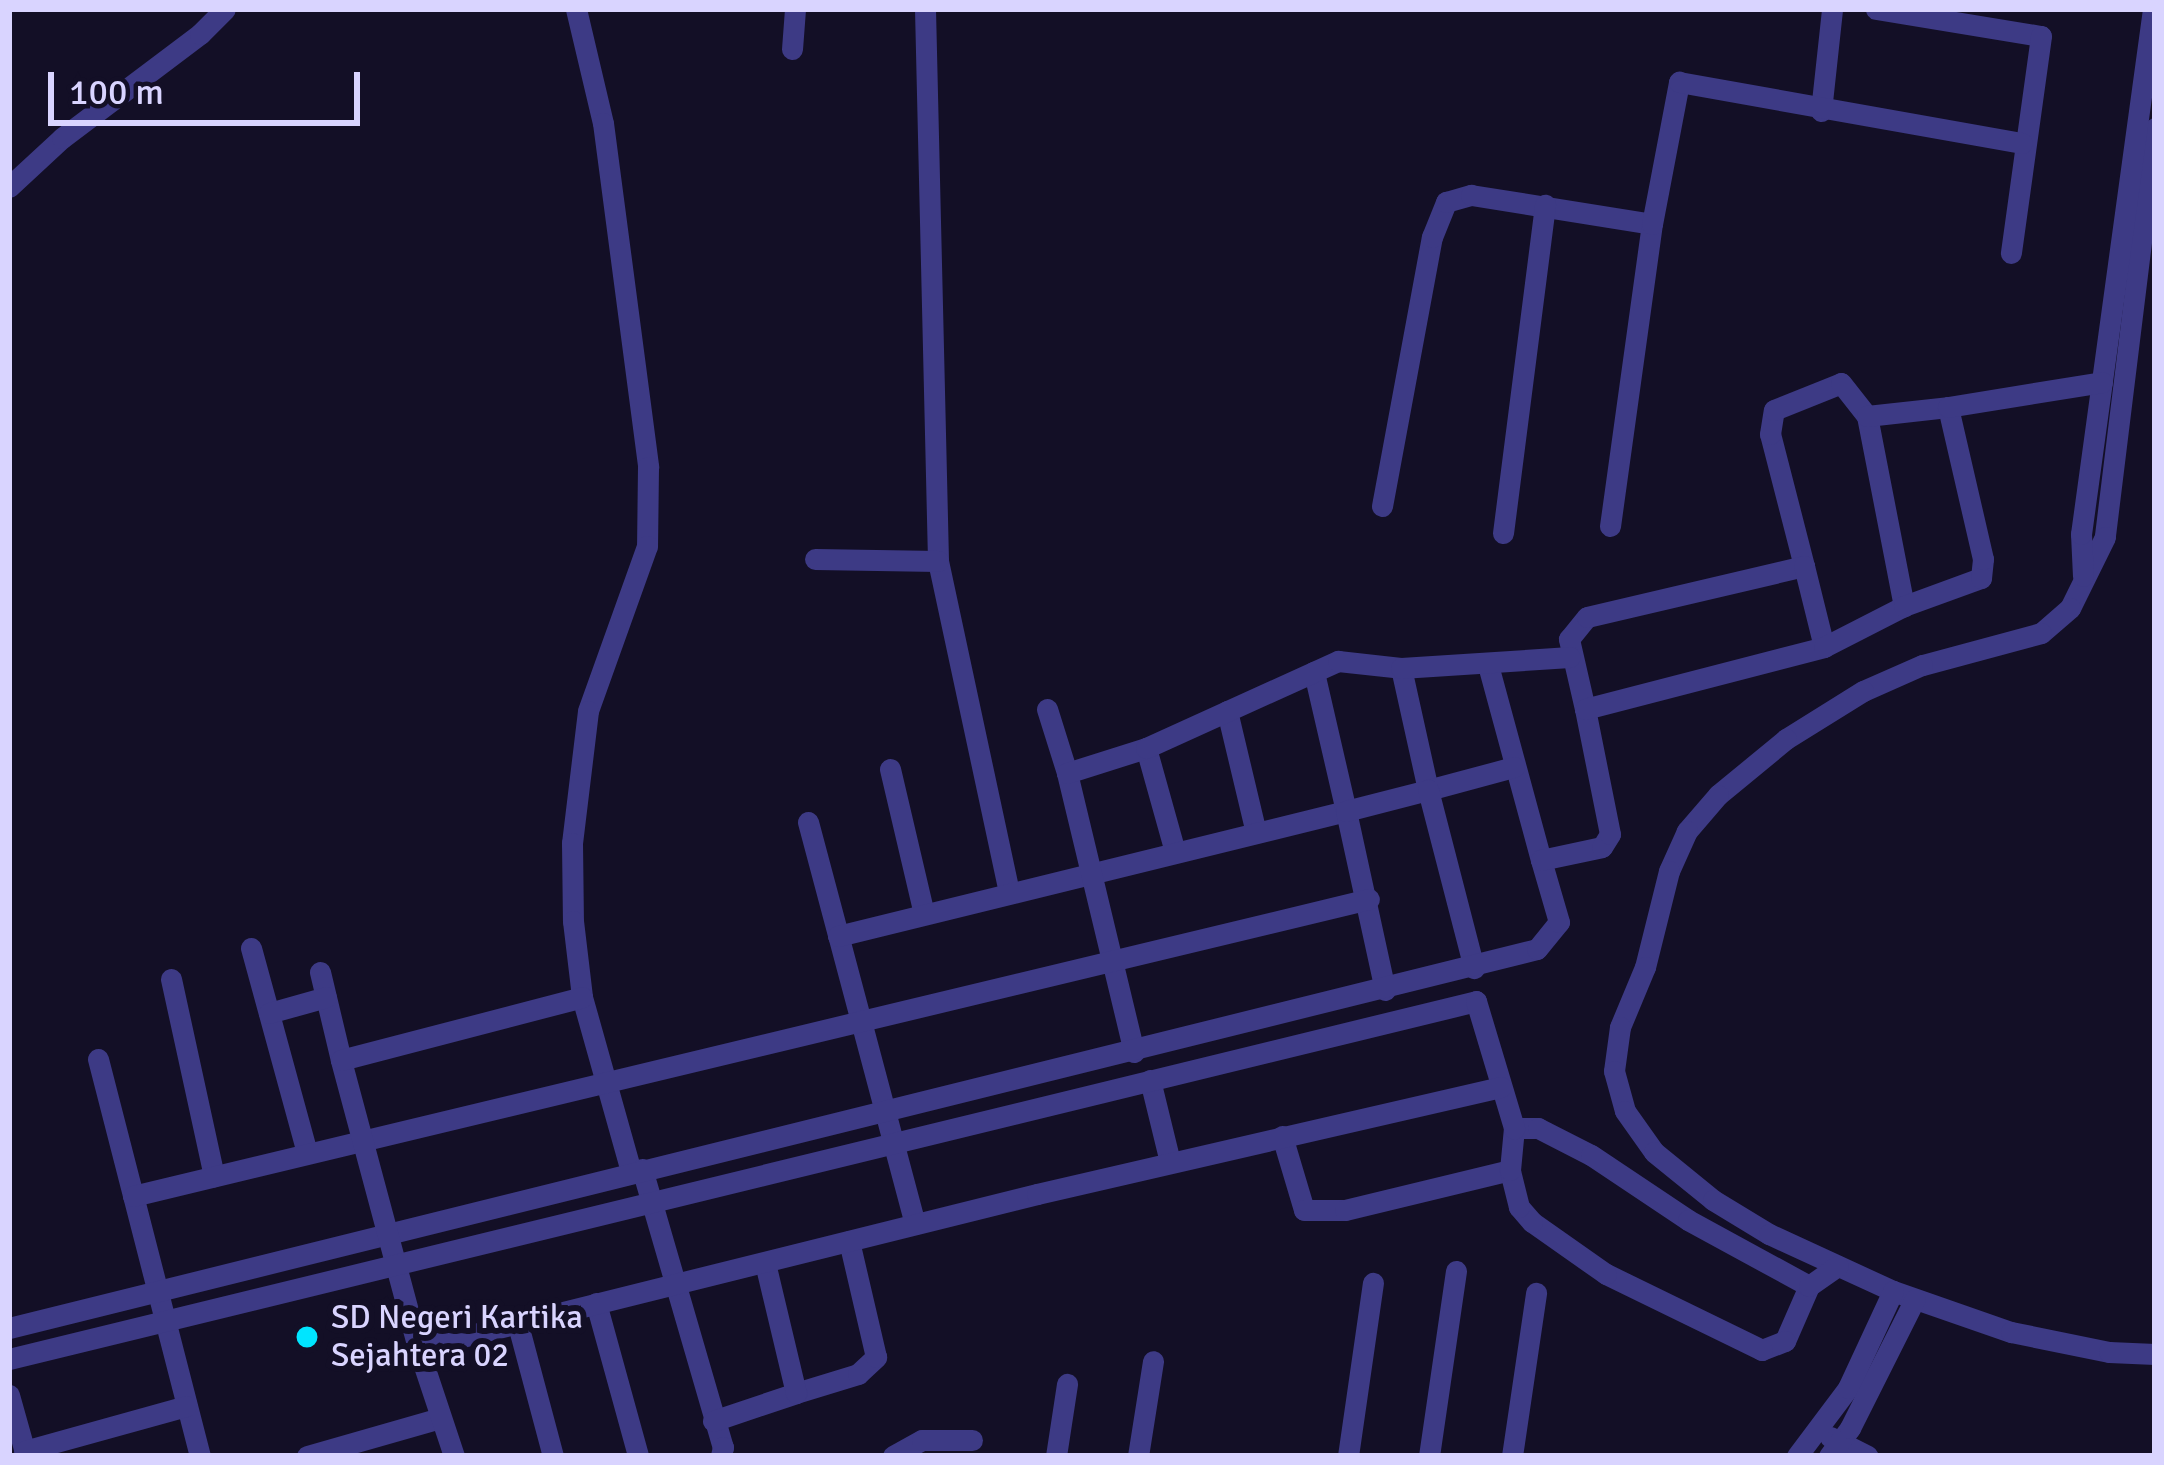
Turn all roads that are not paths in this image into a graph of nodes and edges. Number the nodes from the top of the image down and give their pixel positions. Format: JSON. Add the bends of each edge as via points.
{"nodes":[{"id":1,"x":225,"y":9,"type":"edge"},
{"id":2,"x":576,"y":9,"type":"edge"},
{"id":3,"x":795,"y":9,"type":"edge"},
{"id":4,"x":925,"y":9,"type":"edge"},
{"id":5,"x":1832,"y":9,"type":"edge"},
{"id":6,"x":1876,"y":9,"type":"edge"},
{"id":7,"x":2153,"y":9,"type":"edge"},
{"id":8,"x":792,"y":49,"type":"dead end"},
{"id":9,"x":1821,"y":111,"type":"junction"},
{"id":10,"x":2155,"y":128,"type":"edge"},
{"id":11,"x":2022,"y":143,"type":"junction"},
{"id":12,"x":9,"y":187,"type":"edge"},
{"id":13,"x":1545,"y":205,"type":"junction"},
{"id":14,"x":1652,"y":224,"type":"junction"},
{"id":15,"x":2011,"y":254,"type":"dead end"},
{"id":16,"x":2102,"y":382,"type":"junction"},
{"id":17,"x":1948,"y":407,"type":"junction"},
{"id":18,"x":1867,"y":416,"type":"junction"},
{"id":19,"x":1382,"y":506,"type":"dead end"},
{"id":20,"x":1610,"y":526,"type":"dead end"},
{"id":21,"x":1503,"y":532,"type":"dead end"},
{"id":22,"x":815,"y":559,"type":"dead end"},
{"id":23,"x":938,"y":561,"type":"junction"},
{"id":24,"x":1804,"y":566,"type":"junction"},
{"id":25,"x":2083,"y":577,"type":"junction"},
{"id":26,"x":1904,"y":606,"type":"junction"},
{"id":27,"x":1824,"y":647,"type":"junction"},
{"id":28,"x":1570,"y":657,"type":"junction"},
{"id":29,"x":1488,"y":665,"type":"junction"},
{"id":30,"x":1401,"y":668,"type":"junction"},
{"id":31,"x":1313,"y":672,"type":"junction"},
{"id":32,"x":1047,"y":709,"type":"dead end"},
{"id":33,"x":1585,"y":709,"type":"junction"},
{"id":34,"x":1227,"y":711,"type":"junction"},
{"id":35,"x":1146,"y":748,"type":"junction"},
{"id":36,"x":1514,"y":767,"type":"junction"},
{"id":37,"x":890,"y":769,"type":"dead end"},
{"id":38,"x":1067,"y":773,"type":"junction"},
{"id":39,"x":1428,"y":790,"type":"junction"},
{"id":40,"x":1346,"y":811,"type":"junction"},
{"id":41,"x":808,"y":822,"type":"dead end"},
{"id":42,"x":1256,"y":833,"type":"junction"},
{"id":43,"x":1175,"y":852,"type":"junction"},
{"id":44,"x":1541,"y":860,"type":"junction"},
{"id":45,"x":1091,"y":871,"type":"junction"},
{"id":46,"x":1009,"y":890,"type":"junction"},
{"id":47,"x":1369,"y":899,"type":"junction"},
{"id":48,"x":924,"y":914,"type":"junction"},
{"id":49,"x":838,"y":936,"type":"junction"},
{"id":50,"x":251,"y":948,"type":"dead end"},
{"id":51,"x":1112,"y":961,"type":"junction"},
{"id":52,"x":1474,"y":968,"type":"junction"},
{"id":53,"x":320,"y":972,"type":"dead end"},
{"id":54,"x":171,"y":979,"type":"dead end"},
{"id":55,"x":1385,"y":990,"type":"junction"},
{"id":56,"x":582,"y":997,"type":"junction"},
{"id":57,"x":326,"y":998,"type":"junction"},
{"id":58,"x":268,"y":1013,"type":"junction"},
{"id":59,"x":860,"y":1021,"type":"junction"},
{"id":60,"x":1134,"y":1052,"type":"junction"},
{"id":61,"x":98,"y":1059,"type":"dead end"},
{"id":62,"x":341,"y":1060,"type":"junction"},
{"id":63,"x":1150,"y":1080,"type":"junction"},
{"id":64,"x":610,"y":1081,"type":"junction"},
{"id":65,"x":1502,"y":1087,"type":"junction"},
{"id":66,"x":884,"y":1113,"type":"junction"},
{"id":67,"x":1514,"y":1128,"type":"junction"},
{"id":68,"x":1282,"y":1136,"type":"junction"},
{"id":69,"x":892,"y":1139,"type":"junction"},
{"id":70,"x":360,"y":1142,"type":"junction"},
{"id":71,"x":307,"y":1153,"type":"junction"},
{"id":72,"x":1169,"y":1162,"type":"junction"},
{"id":73,"x":1510,"y":1170,"type":"junction"},
{"id":74,"x":214,"y":1177,"type":"junction"},
{"id":75,"x":645,"y":1184,"type":"junction"},
{"id":76,"x":133,"y":1196,"type":"junction"},
{"id":77,"x":915,"y":1225,"type":"junction"},
{"id":78,"x":850,"y":1241,"type":"junction"},
{"id":79,"x":390,"y":1251,"type":"junction"},
{"id":80,"x":765,"y":1264,"type":"junction"},
{"id":81,"x":1838,"y":1266,"type":"junction"},
{"id":82,"x":1456,"y":1271,"type":"dead end"},
{"id":83,"x":1373,"y":1283,"type":"dead end"},
{"id":84,"x":674,"y":1284,"type":"junction"},
{"id":85,"x":1809,"y":1286,"type":"junction"},
{"id":86,"x":155,"y":1291,"type":"junction"},
{"id":87,"x":1537,"y":1293,"type":"dead end"},
{"id":88,"x":1904,"y":1295,"type":"junction"},
{"id":89,"x":596,"y":1303,"type":"junction"},
{"id":90,"x":163,"y":1320,"type":"junction"},
{"id":91,"x":517,"y":1321,"type":"junction"},
{"id":92,"x":9,"y":1328,"type":"edge"},
{"id":93,"x":418,"y":1348,"type":"junction"},
{"id":94,"x":2155,"y":1354,"type":"edge"},
{"id":95,"x":9,"y":1359,"type":"edge"},
{"id":96,"x":1153,"y":1360,"type":"dead end"},
{"id":97,"x":1066,"y":1384,"type":"dead end"},
{"id":98,"x":796,"y":1393,"type":"junction"},
{"id":99,"x":9,"y":1395,"type":"edge"},
{"id":100,"x":186,"y":1406,"type":"junction"},
{"id":101,"x":440,"y":1418,"type":"junction"},
{"id":102,"x":713,"y":1421,"type":"junction"},
{"id":103,"x":1819,"y":1431,"type":"junction"},
{"id":104,"x":971,"y":1439,"type":"edge"},
{"id":105,"x":372,"y":1446,"type":"edge"},
{"id":106,"x":1835,"y":1450,"type":"edge"},
{"id":107,"x":25,"y":1454,"type":"edge"},
{"id":108,"x":200,"y":1456,"type":"edge"},
{"id":109,"x":307,"y":1456,"type":"edge"},
{"id":110,"x":454,"y":1456,"type":"edge"},
{"id":111,"x":553,"y":1456,"type":"edge"},
{"id":112,"x":638,"y":1456,"type":"edge"},
{"id":113,"x":721,"y":1456,"type":"edge"},
{"id":114,"x":893,"y":1456,"type":"edge"},
{"id":115,"x":1056,"y":1456,"type":"edge"},
{"id":116,"x":1138,"y":1456,"type":"edge"},
{"id":117,"x":1348,"y":1456,"type":"edge"},
{"id":118,"x":1429,"y":1456,"type":"edge"},
{"id":119,"x":1512,"y":1456,"type":"edge"},
{"id":120,"x":1798,"y":1456,"type":"edge"},
{"id":121,"x":1868,"y":1456,"type":"edge"}],
"edges":[{"from":1,"to":12,"type":"street"},
{"from":2,"to":56,"type":"street","via":[[609,158],[650,512],[579,761],[571,893]]},
{"from":3,"to":8,"type":"street"},
{"from":4,"to":23,"type":"street"},
{"from":5,"to":9,"type":"street"},
{"from":6,"to":11,"type":"street","via":[[2041,36]]},
{"from":7,"to":16,"type":"street"},
{"from":9,"to":11,"type":"street"},
{"from":9,"to":14,"type":"street","via":[[1678,82]]},
{"from":10,"to":25,"type":"street","via":[[2105,537]]},
{"from":11,"to":15,"type":"street"},
{"from":13,"to":14,"type":"street"},
{"from":13,"to":19,"type":"street","via":[[1456,196],[1439,212]]},
{"from":13,"to":21,"type":"street"},
{"from":14,"to":20,"type":"street"},
{"from":16,"to":17,"type":"street"},
{"from":16,"to":25,"type":"street","via":[[2080,534]]},
{"from":17,"to":18,"type":"street"},
{"from":17,"to":26,"type":"street","via":[[1981,578]]},
{"from":18,"to":24,"type":"street","via":[[1840,383],[1770,416]]},
{"from":18,"to":26,"type":"street"},
{"from":22,"to":23,"type":"street"},
{"from":23,"to":46,"type":"street"},
{"from":24,"to":27,"type":"street"},
{"from":24,"to":28,"type":"street","via":[[1587,617],[1575,627]]},
{"from":25,"to":81,"type":"street","via":[[2070,608],[2042,633],[1891,678],[1786,739],[1718,795],[1687,831],[1670,871],[1615,1048],[1625,1111],[1654,1152],[1713,1200]]},
{"from":26,"to":27,"type":"street"},
{"from":27,"to":33,"type":"street"},
{"from":28,"to":29,"type":"street"},
{"from":28,"to":33,"type":"street"},
{"from":29,"to":30,"type":"street"},
{"from":29,"to":36,"type":"street"},
{"from":30,"to":31,"type":"street","via":[[1339,661]]},
{"from":30,"to":39,"type":"street"},
{"from":31,"to":34,"type":"street"},
{"from":31,"to":40,"type":"street"},
{"from":32,"to":38,"type":"street"},
{"from":33,"to":44,"type":"street","via":[[1610,833],[1602,847]]},
{"from":34,"to":35,"type":"street"},
{"from":34,"to":42,"type":"street"},
{"from":35,"to":38,"type":"street"},
{"from":35,"to":43,"type":"street"},
{"from":36,"to":39,"type":"street"},
{"from":36,"to":44,"type":"street"},
{"from":37,"to":48,"type":"street"},
{"from":38,"to":45,"type":"street"},
{"from":39,"to":40,"type":"street"},
{"from":39,"to":52,"type":"street"},
{"from":40,"to":42,"type":"street"},
{"from":40,"to":47,"type":"street"},
{"from":41,"to":49,"type":"street"},
{"from":42,"to":43,"type":"street"},
{"from":43,"to":45,"type":"street"},
{"from":44,"to":52,"type":"street","via":[[1557,931],[1538,949]]},
{"from":45,"to":46,"type":"street"},
{"from":45,"to":51,"type":"street"},
{"from":46,"to":48,"type":"street"},
{"from":47,"to":51,"type":"street"},
{"from":47,"to":55,"type":"street"},
{"from":48,"to":49,"type":"street"},
{"from":49,"to":59,"type":"street"},
{"from":50,"to":58,"type":"street"},
{"from":51,"to":59,"type":"street"},
{"from":51,"to":60,"type":"street"},
{"from":52,"to":55,"type":"street"},
{"from":53,"to":57,"type":"street"},
{"from":54,"to":74,"type":"street"},
{"from":55,"to":60,"type":"street"},
{"from":56,"to":62,"type":"street"},
{"from":56,"to":64,"type":"street"},
{"from":57,"to":58,"type":"street"},
{"from":57,"to":62,"type":"street"},
{"from":58,"to":71,"type":"street"},
{"from":59,"to":64,"type":"street"},
{"from":59,"to":66,"type":"street"},
{"from":60,"to":66,"type":"street"},
{"from":61,"to":76,"type":"street"},
{"from":62,"to":70,"type":"street"},
{"from":63,"to":65,"type":"street","via":[[1476,1001]]},
{"from":63,"to":69,"type":"street"},
{"from":63,"to":72,"type":"street"},
{"from":64,"to":70,"type":"street"},
{"from":64,"to":75,"type":"street"},
{"from":65,"to":67,"type":"street"},
{"from":65,"to":68,"type":"street"},
{"from":66,"to":69,"type":"street"},
{"from":66,"to":75,"type":"street"},
{"from":67,"to":73,"type":"street"},
{"from":67,"to":85,"type":"street","via":[[1538,1128],[1591,1156]]},
{"from":68,"to":72,"type":"street"},
{"from":68,"to":73,"type":"street","via":[[1304,1210],[1346,1210]]},
{"from":69,"to":75,"type":"street"},
{"from":69,"to":77,"type":"street"},
{"from":70,"to":71,"type":"street"},
{"from":70,"to":79,"type":"street"},
{"from":71,"to":74,"type":"street"},
{"from":72,"to":77,"type":"street"},
{"from":73,"to":85,"type":"street","via":[[1532,1222],[1606,1274],[1752,1347],[1785,1341]]},
{"from":74,"to":76,"type":"street"},
{"from":75,"to":79,"type":"street"},
{"from":75,"to":79,"type":"street"},
{"from":75,"to":84,"type":"street"},
{"from":76,"to":86,"type":"street"},
{"from":77,"to":78,"type":"street"},
{"from":78,"to":80,"type":"street"},
{"from":78,"to":98,"type":"street","via":[[876,1357],[858,1374]]},
{"from":79,"to":86,"type":"street"},
{"from":79,"to":90,"type":"street"},
{"from":79,"to":93,"type":"street"},
{"from":80,"to":84,"type":"street"},
{"from":80,"to":98,"type":"street"},
{"from":81,"to":85,"type":"street"},
{"from":81,"to":88,"type":"street"},
{"from":82,"to":118,"type":"street"},
{"from":83,"to":117,"type":"street"},
{"from":84,"to":89,"type":"street"},
{"from":84,"to":102,"type":"street"},
{"from":86,"to":90,"type":"street"},
{"from":86,"to":92,"type":"street"},
{"from":87,"to":119,"type":"street"},
{"from":88,"to":94,"type":"street","via":[[2059,1344]]},
{"from":88,"to":103,"type":"street"},
{"from":88,"to":106,"type":"street"},
{"from":89,"to":91,"type":"street"},
{"from":89,"to":112,"type":"street"},
{"from":90,"to":95,"type":"street"},
{"from":90,"to":100,"type":"street"},
{"from":91,"to":93,"type":"street"},
{"from":91,"to":111,"type":"street"},
{"from":93,"to":101,"type":"street"},
{"from":96,"to":116,"type":"street"},
{"from":97,"to":115,"type":"street"},
{"from":98,"to":102,"type":"street"},
{"from":99,"to":107,"type":"street"},
{"from":100,"to":107,"type":"street"},
{"from":100,"to":108,"type":"street"},
{"from":101,"to":105,"type":"street"},
{"from":101,"to":110,"type":"street"},
{"from":102,"to":113,"type":"street"},
{"from":103,"to":106,"type":"street"},
{"from":103,"to":120,"type":"street"},
{"from":104,"to":114,"type":"street","via":[[922,1440]]},
{"from":105,"to":109,"type":"street"},
{"from":106,"to":121,"type":"street"}]}
